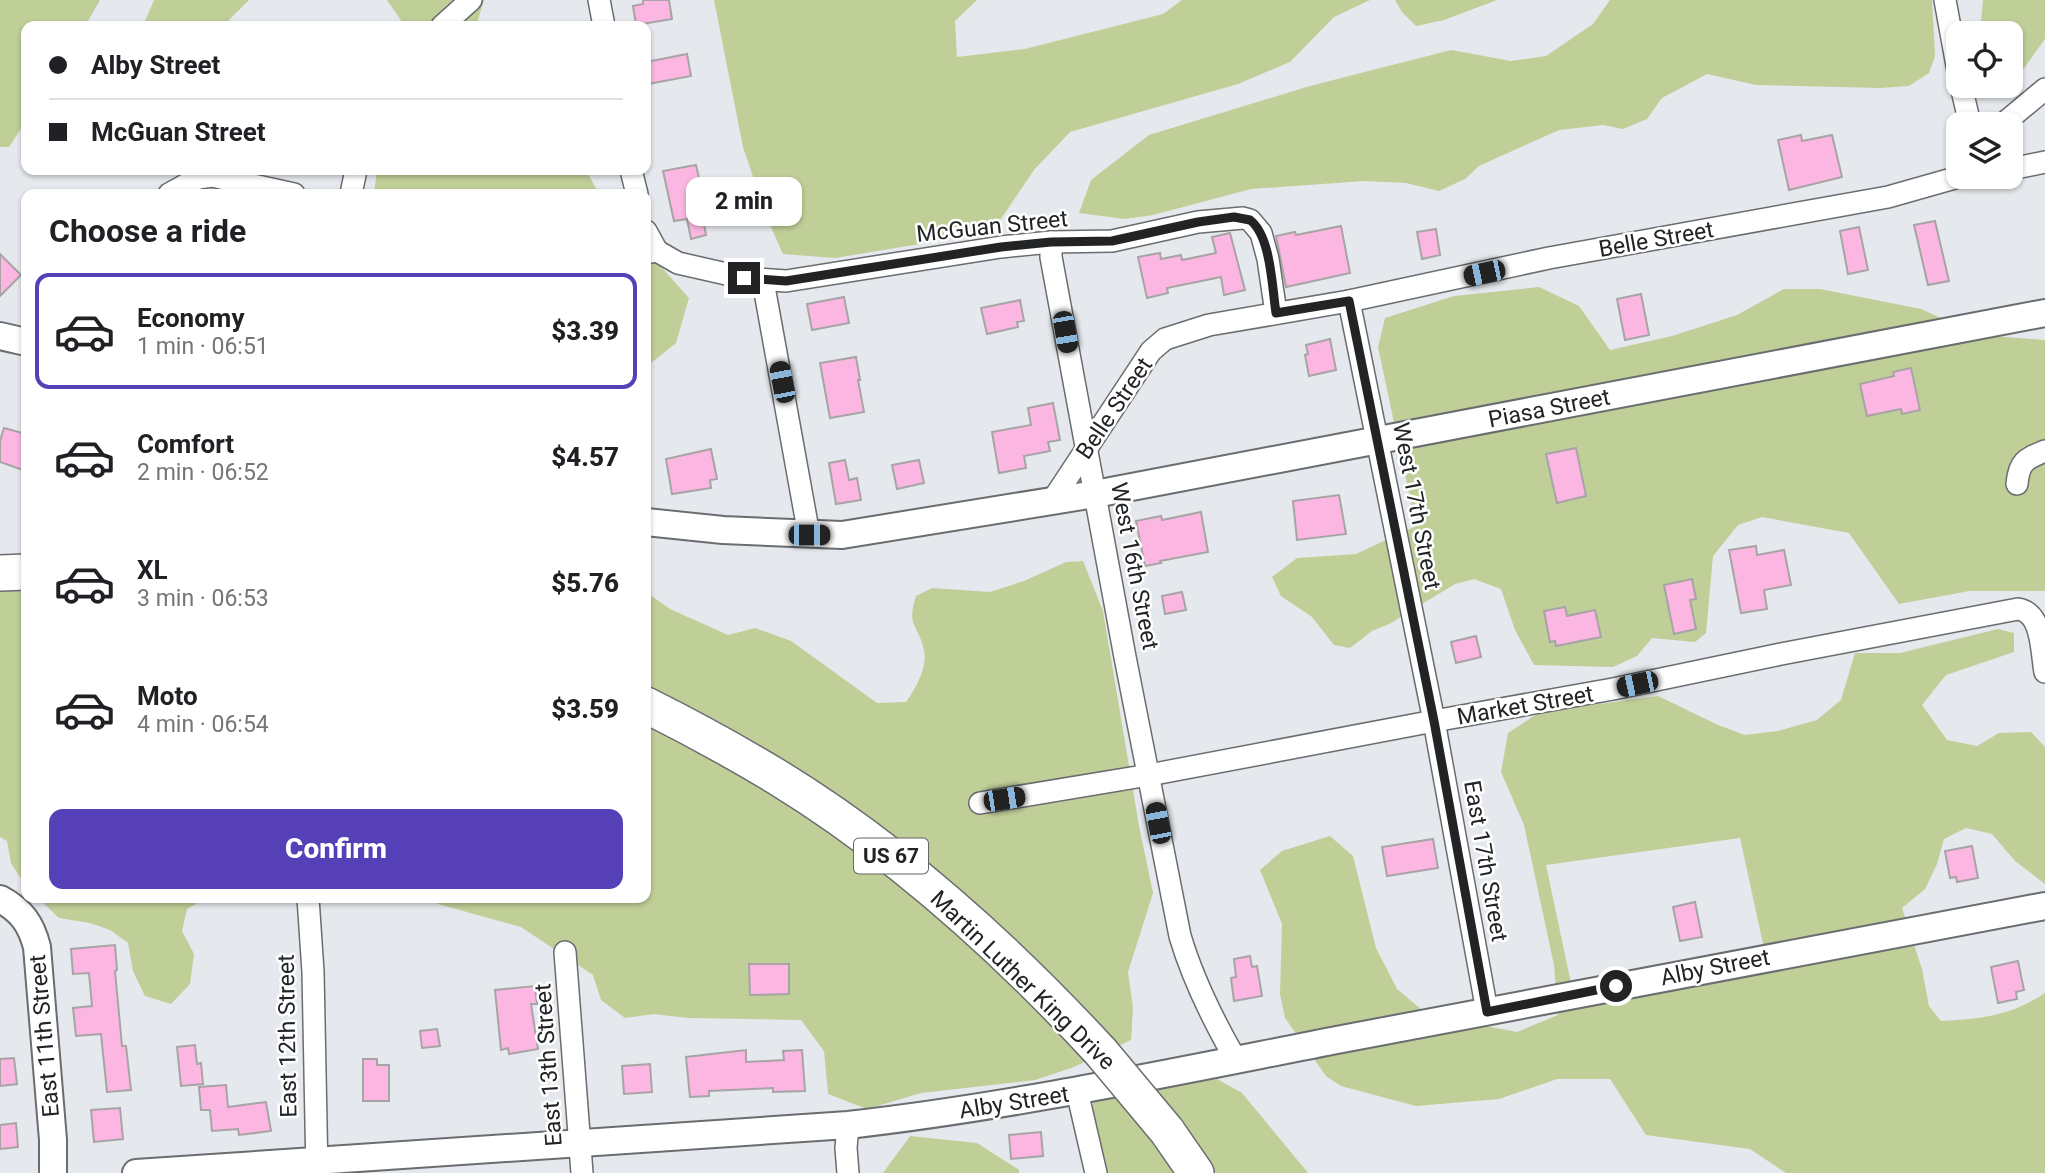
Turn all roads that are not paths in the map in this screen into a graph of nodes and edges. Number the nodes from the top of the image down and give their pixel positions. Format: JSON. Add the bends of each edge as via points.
{"nodes":[{"id":1,"x":471,"y":0,"type":"edge"},
{"id":2,"x":599,"y":0,"type":"edge"},
{"id":3,"x":1945,"y":0,"type":"edge"},
{"id":4,"x":448,"y":21,"type":"edge"},
{"id":5,"x":603,"y":21,"type":"edge"},
{"id":6,"x":1949,"y":21,"type":"edge"},
{"id":7,"x":2045,"y":89,"type":"edge"},
{"id":8,"x":2017,"y":112,"type":"edge"},
{"id":9,"x":2045,"y":162,"type":"edge"},
{"id":10,"x":2023,"y":167,"type":"edge"},
{"id":11,"x":1946,"y":180,"type":"edge"},
{"id":12,"x":176,"y":189,"type":"edge"},
{"id":13,"x":271,"y":189,"type":"edge"},
{"id":14,"x":1051,"y":242,"type":"junction"},
{"id":15,"x":652,"y":252,"type":"edge"},
{"id":16,"x":763,"y":281,"type":"junction"},
{"id":17,"x":1349,"y":301,"type":"junction"},
{"id":18,"x":1276,"y":313,"type":"junction"},
{"id":19,"x":2045,"y":313,"type":"edge"},
{"id":20,"x":1377,"y":441,"type":"junction"},
{"id":21,"x":1086,"y":449,"type":"junction"},
{"id":22,"x":2045,"y":451,"type":"edge"},
{"id":23,"x":2017,"y":484,"type":"dead end"},
{"id":24,"x":1095,"y":494,"type":"junction"},
{"id":25,"x":1052,"y":501,"type":"junction"},
{"id":26,"x":651,"y":522,"type":"edge"},
{"id":27,"x":809,"y":535,"type":"junction"},
{"id":28,"x":21,"y":572,"type":"edge"},
{"id":29,"x":0,"y":573,"type":"edge"},
{"id":30,"x":2045,"y":671,"type":"edge"},
{"id":31,"x":651,"y":708,"type":"edge"},
{"id":32,"x":1434,"y":721,"type":"junction"},
{"id":33,"x":1149,"y":775,"type":"junction"},
{"id":34,"x":980,"y":803,"type":"dead end"},
{"id":35,"x":6,"y":903,"type":"edge"},
{"id":36,"x":308,"y":903,"type":"edge"},
{"id":37,"x":2045,"y":906,"type":"edge"},
{"id":38,"x":565,"y":953,"type":"dead end"},
{"id":39,"x":1487,"y":1012,"type":"junction"},
{"id":40,"x":1236,"y":1060,"type":"junction"},
{"id":41,"x":1077,"y":1091,"type":"junction"},
{"id":42,"x":848,"y":1125,"type":"junction"},
{"id":43,"x":580,"y":1144,"type":"junction"},
{"id":44,"x":316,"y":1167,"type":"edge"},
{"id":45,"x":53,"y":1173,"type":"edge"},
{"id":46,"x":136,"y":1173,"type":"edge"},
{"id":47,"x":582,"y":1173,"type":"edge"},
{"id":48,"x":848,"y":1173,"type":"edge"},
{"id":49,"x":1096,"y":1173,"type":"edge"},
{"id":50,"x":1196,"y":1173,"type":"edge"}],
"edges":[{"from":1,"to":4,"type":"street"},
{"from":2,"to":5,"type":"street"},
{"from":3,"to":6,"type":"street"},
{"from":7,"to":8,"type":"street"},
{"from":9,"to":10,"type":"street"},
{"from":11,"to":17,"type":"street","name":"Belle Street","via":[[1888,197],[1549,258]]},
{"from":12,"to":13,"type":"street","via":[[212,176]]},
{"from":14,"to":16,"type":"street","name":"McGuan Street"},
{"from":14,"to":18,"type":"street","name":"McGuan Street","via":[[1112,241],[1198,222],[1234,217],[1250,220],[1261,233]]},
{"from":14,"to":21,"type":"street","name":"West 16th Street"},
{"from":15,"to":16,"type":"street","name":"McGuan Street","via":[[678,263]]},
{"from":16,"to":27,"type":"street"},
{"from":17,"to":18,"type":"street","name":"Belle Street"},
{"from":17,"to":20,"type":"street","name":"West 17th Street"},
{"from":18,"to":21,"type":"street","name":"Belle Street","via":[[1209,325],[1165,339],[1145,360]]},
{"from":19,"to":20,"type":"street","name":"Piasa Street"},
{"from":20,"to":24,"type":"street","name":"Piasa Street"},
{"from":20,"to":32,"type":"street","name":"West 17th Street"},
{"from":21,"to":24,"type":"street","name":"West 16th Street"},
{"from":21,"to":25,"type":"street","name":"Belle Street"},
{"from":22,"to":23,"type":"street","via":[[2019,468]]},
{"from":24,"to":25,"type":"street","name":"Piasa Street"},
{"from":24,"to":33,"type":"street","name":"West 16th Street"},
{"from":25,"to":27,"type":"street","via":[[842,536]]},
{"from":26,"to":27,"type":"street"},
{"from":28,"to":29,"type":"highway"},
{"from":30,"to":32,"type":"street","name":"Market Street","via":[[2033,616],[2018,608],[1613,690]]},
{"from":31,"to":50,"type":"highway","name":"Martin Luther King Drive","number":"US 67","bridge":true,"via":[[778,777],[891,857],[997,947],[1101,1052]]},
{"from":32,"to":33,"type":"street","name":"Market Street"},
{"from":32,"to":39,"type":"street","name":"East 17th Street"},
{"from":33,"to":34,"type":"street","name":"Market Street"},
{"from":33,"to":40,"type":"street","name":"West 16th Street","via":[[1189,966]]},
{"from":35,"to":45,"type":"street","name":"East 11th Street","via":[[24,916],[37,947]]},
{"from":36,"to":44,"type":"street","name":"East 12th Street"},
{"from":37,"to":39,"type":"street","name":"Alby Street"},
{"from":38,"to":43,"type":"street","name":"East 13th Street"},
{"from":39,"to":40,"type":"street","name":"Alby Street"},
{"from":40,"to":41,"type":"street","name":"Alby Street"},
{"from":41,"to":42,"type":"street","name":"Alby Street"},
{"from":41,"to":49,"type":"street"},
{"from":42,"to":43,"type":"street","name":"Alby Street"},
{"from":42,"to":48,"type":"street"},
{"from":43,"to":44,"type":"street","name":"Alby Street"},
{"from":43,"to":47,"type":"street","name":"East 13th Street"},
{"from":44,"to":46,"type":"street","name":"Alby Street"}]}
